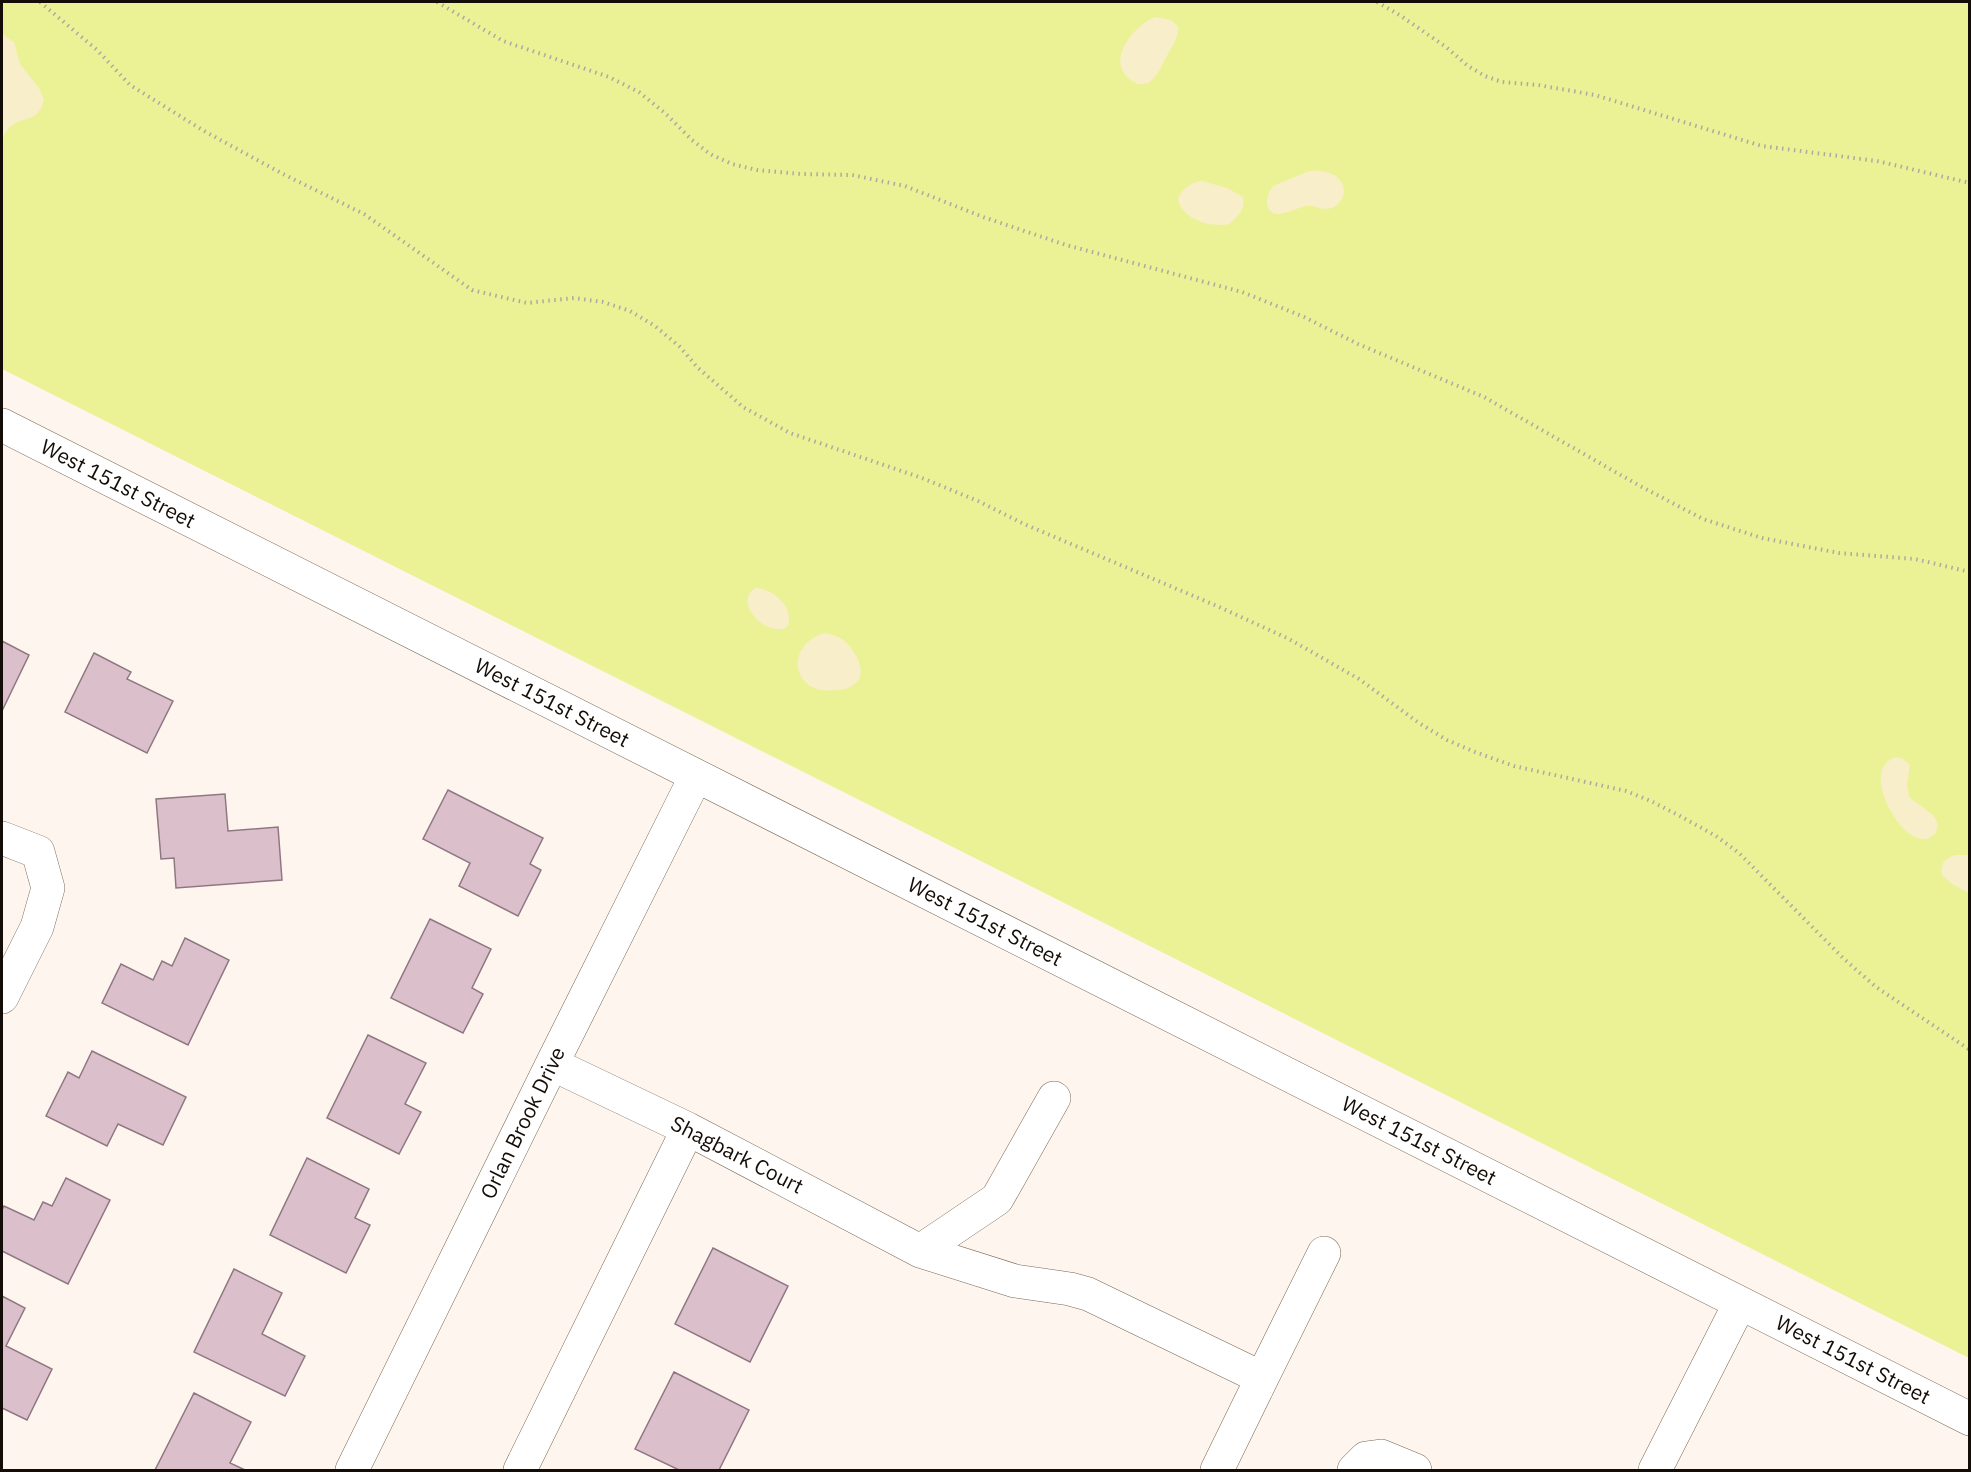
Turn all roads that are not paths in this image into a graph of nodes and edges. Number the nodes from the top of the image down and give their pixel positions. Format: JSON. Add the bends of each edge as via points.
{"nodes":[{"id":1,"x":2,"y":425,"type":"edge"},
{"id":2,"x":696,"y":776,"type":"junction"},
{"id":3,"x":2,"y":838,"type":"edge"},
{"id":4,"x":2,"y":997,"type":"edge"},
{"id":5,"x":552,"y":1064,"type":"junction"},
{"id":6,"x":1054,"y":1098,"type":"dead end"},
{"id":7,"x":688,"y":1129,"type":"junction"},
{"id":8,"x":920,"y":1251,"type":"junction"},
{"id":9,"x":1324,"y":1253,"type":"dead end"},
{"id":10,"x":1740,"y":1303,"type":"junction"},
{"id":11,"x":1262,"y":1378,"type":"junction"},
{"id":12,"x":1970,"y":1419,"type":"edge"},
{"id":13,"x":352,"y":1470,"type":"edge"},
{"id":14,"x":520,"y":1470,"type":"edge"},
{"id":15,"x":1217,"y":1470,"type":"edge"},
{"id":16,"x":1354,"y":1470,"type":"edge"},
{"id":17,"x":1415,"y":1470,"type":"edge"},
{"id":18,"x":1655,"y":1470,"type":"edge"}],
"edges":[{"from":1,"to":2,"type":"street","name":"West 151st Street"},
{"from":2,"to":5,"type":"street","name":"Orlan Brook Drive"},
{"from":2,"to":10,"type":"street","name":"West 151st Street"},
{"from":3,"to":4,"type":"street","via":[[38,852],[48,888],[37,927]]},
{"from":5,"to":7,"type":"street","name":"Shagbark Court"},
{"from":5,"to":13,"type":"street","name":"Orlan Brook Drive"},
{"from":6,"to":8,"type":"street","via":[[997,1199]]},
{"from":7,"to":8,"type":"street","name":"Shagbark Court"},
{"from":7,"to":14,"type":"street"},
{"from":8,"to":11,"type":"street","name":"Shagbark Court","via":[[1015,1281],[1088,1294]]},
{"from":9,"to":11,"type":"street"},
{"from":10,"to":12,"type":"street","name":"West 151st Street"},
{"from":10,"to":18,"type":"street"},
{"from":11,"to":15,"type":"street"},
{"from":16,"to":17,"type":"street","via":[[1366,1458],[1381,1456]]}]}
